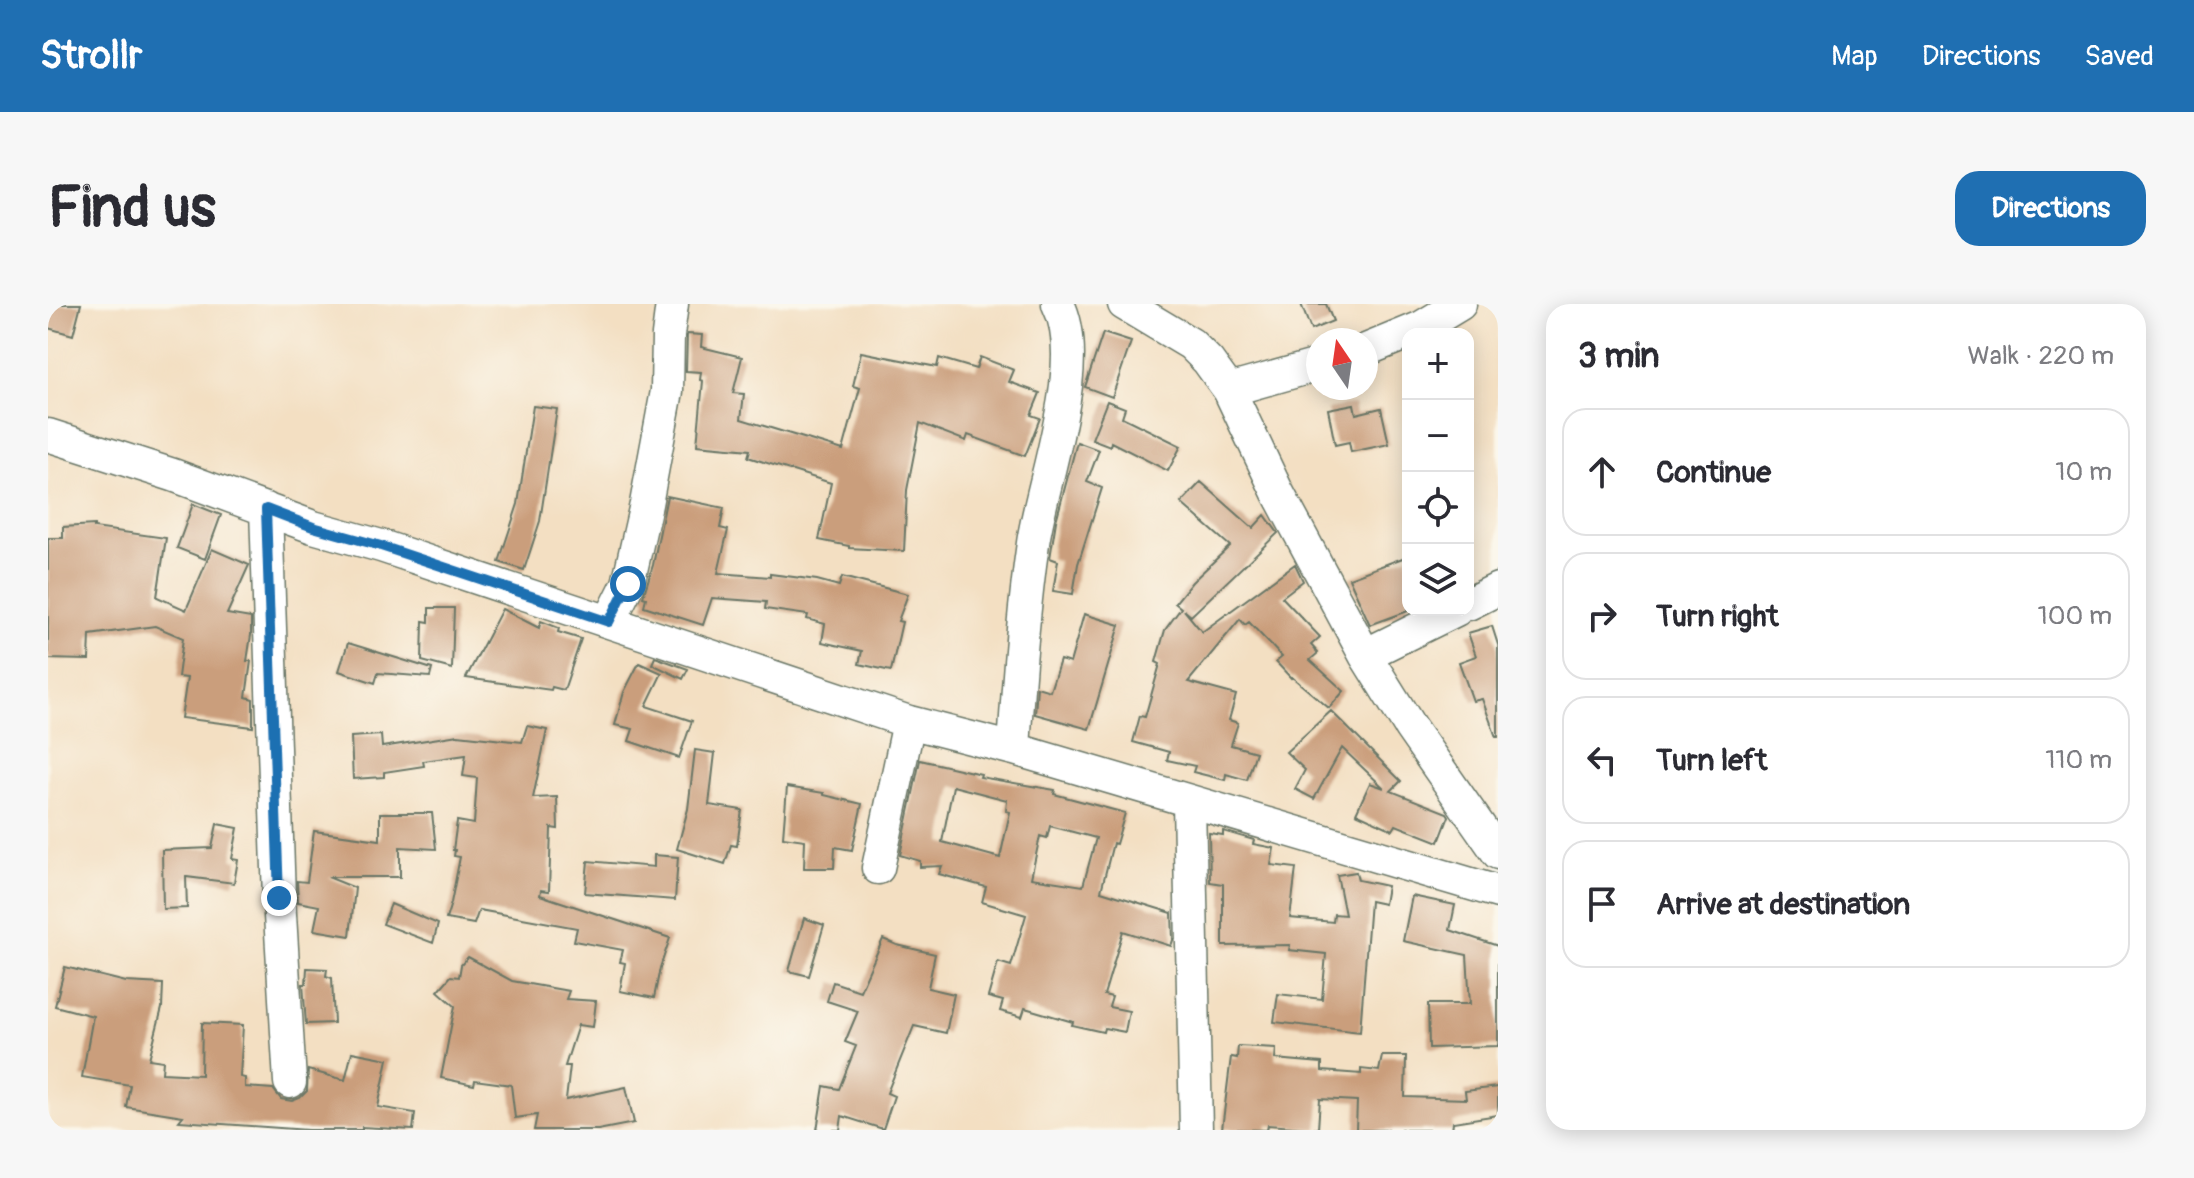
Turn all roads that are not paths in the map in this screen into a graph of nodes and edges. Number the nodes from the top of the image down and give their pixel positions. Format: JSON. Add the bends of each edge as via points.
{"nodes":[{"id":1,"x":672,"y":304,"type":"edge"},
{"id":2,"x":1058,"y":304,"type":"edge"},
{"id":3,"x":1124,"y":304,"type":"edge"},
{"id":4,"x":1460,"y":304,"type":"edge"},
{"id":5,"x":1378,"y":345,"type":"edge"},
{"id":6,"x":1306,"y":368,"type":"edge"},
{"id":7,"x":1229,"y":390,"type":"junction"},
{"id":8,"x":48,"y":435,"type":"edge"},
{"id":9,"x":266,"y":509,"type":"junction"},
{"id":10,"x":1498,"y":589,"type":"edge"},
{"id":11,"x":1474,"y":601,"type":"edge"},
{"id":12,"x":1444,"y":616,"type":"edge"},
{"id":13,"x":609,"y":622,"type":"junction"},
{"id":14,"x":1365,"y":655,"type":"junction"},
{"id":15,"x":909,"y":722,"type":"junction"},
{"id":16,"x":1014,"y":749,"type":"junction"},
{"id":17,"x":1189,"y":803,"type":"junction"},
{"id":18,"x":1498,"y":853,"type":"edge"},
{"id":19,"x":878,"y":868,"type":"dead end"},
{"id":20,"x":1498,"y":892,"type":"edge"},
{"id":21,"x":290,"y":1082,"type":"dead end"},
{"id":22,"x":1196,"y":1130,"type":"edge"}],
"edges":[{"from":1,"to":13,"type":"street","via":[[667,391],[646,504],[628,584]]},
{"from":2,"to":16,"type":"street","via":[[1067,339],[1066,383],[1031,553]]},
{"from":3,"to":7,"type":"street","via":[[1191,344]]},
{"from":4,"to":5,"type":"street"},
{"from":6,"to":7,"type":"street"},
{"from":7,"to":14,"type":"street"},
{"from":8,"to":9,"type":"street"},
{"from":9,"to":13,"type":"street"},
{"from":9,"to":21,"type":"street"},
{"from":10,"to":11,"type":"street"},
{"from":12,"to":14,"type":"street"},
{"from":13,"to":15,"type":"street"},
{"from":14,"to":18,"type":"street"},
{"from":15,"to":16,"type":"street"},
{"from":15,"to":19,"type":"street"},
{"from":16,"to":17,"type":"street"},
{"from":17,"to":20,"type":"street"},
{"from":17,"to":22,"type":"street"}]}
